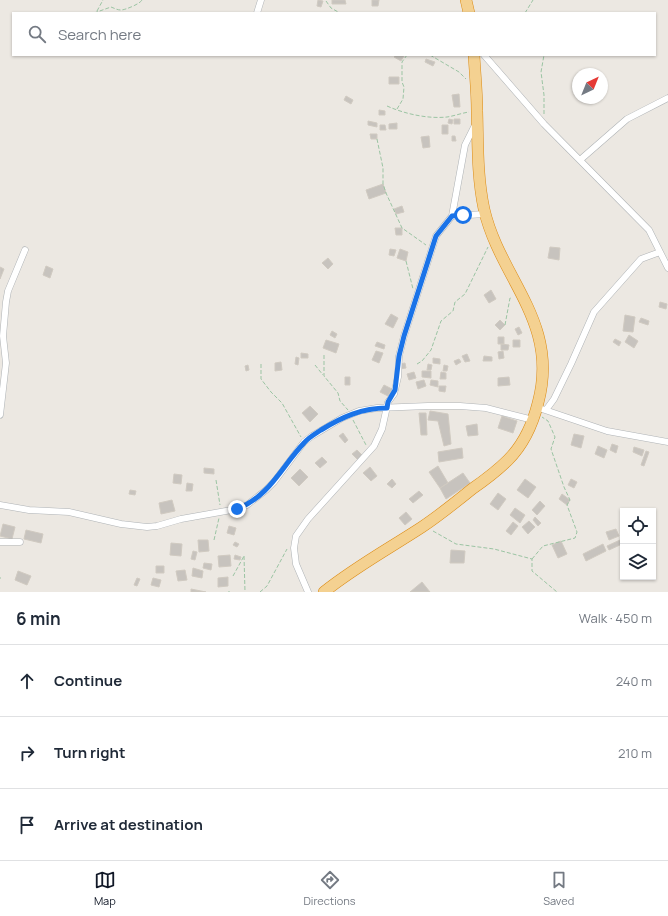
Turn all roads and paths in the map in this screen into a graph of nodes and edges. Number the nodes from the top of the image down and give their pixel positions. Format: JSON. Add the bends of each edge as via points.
{"nodes":[{"id":1,"x":103,"y":0,"type":"edge"},
{"id":2,"x":142,"y":0,"type":"edge"},
{"id":3,"x":261,"y":0,"type":"edge"},
{"id":4,"x":466,"y":0,"type":"edge"},
{"id":5,"x":534,"y":0,"type":"edge"},
{"id":6,"x":326,"y":1,"type":"edge"},
{"id":7,"x":95,"y":12,"type":"edge"},
{"id":8,"x":257,"y":12,"type":"edge"},
{"id":9,"x":338,"y":12,"type":"edge"},
{"id":10,"x":469,"y":12,"type":"edge"},
{"id":11,"x":526,"y":12,"type":"edge"},
{"id":12,"x":406,"y":56,"type":"edge"},
{"id":13,"x":432,"y":56,"type":"edge"},
{"id":14,"x":474,"y":56,"type":"edge"},
{"id":15,"x":485,"y":56,"type":"edge"},
{"id":16,"x":544,"y":56,"type":"edge"},
{"id":17,"x":477,"y":89,"type":"junction"},
{"id":18,"x":668,"y":99,"type":"edge"},
{"id":19,"x":387,"y":106,"type":"dead end"},
{"id":20,"x":397,"y":110,"type":"junction"},
{"id":21,"x":477,"y":115,"type":"junction"},
{"id":22,"x":544,"y":124,"type":"junction"},
{"id":23,"x":377,"y":139,"type":"dead end"},
{"id":24,"x":580,"y":160,"type":"junction"},
{"id":25,"x":485,"y":214,"type":"junction"},
{"id":26,"x":452,"y":216,"type":"junction"},
{"id":27,"x":493,"y":238,"type":"junction"},
{"id":28,"x":25,"y":250,"type":"dead end"},
{"id":29,"x":432,"y":250,"type":"junction"},
{"id":30,"x":660,"y":252,"type":"junction"},
{"id":31,"x":406,"y":261,"type":"dead end"},
{"id":32,"x":668,"y":268,"type":"edge"},
{"id":33,"x":418,"y":293,"type":"junction"},
{"id":34,"x":522,"y":295,"type":"junction"},
{"id":35,"x":505,"y":325,"type":"dead end"},
{"id":36,"x":324,"y":355,"type":"dead end"},
{"id":37,"x":261,"y":364,"type":"dead end"},
{"id":38,"x":417,"y":364,"type":"dead end"},
{"id":39,"x":315,"y":365,"type":"dead end"},
{"id":40,"x":324,"y":376,"type":"junction"},
{"id":41,"x":387,"y":408,"type":"junction"},
{"id":42,"x":538,"y":413,"type":"junction"},
{"id":43,"x":350,"y":414,"type":"junction"},
{"id":44,"x":0,"y":415,"type":"edge"},
{"id":45,"x":304,"y":442,"type":"junction"},
{"id":46,"x":668,"y":442,"type":"edge"},
{"id":47,"x":368,"y":451,"type":"junction"},
{"id":48,"x":0,"y":505,"type":"edge"},
{"id":49,"x":424,"y":526,"type":"junction"},
{"id":50,"x":296,"y":536,"type":"junction"},
{"id":51,"x":0,"y":542,"type":"edge"},
{"id":52,"x":20,"y":542,"type":"dead end"},
{"id":53,"x":532,"y":559,"type":"junction"},
{"id":54,"x":233,"y":576,"type":"dead end"},
{"id":55,"x":245,"y":592,"type":"edge"},
{"id":56,"x":260,"y":592,"type":"edge"},
{"id":57,"x":308,"y":592,"type":"edge"},
{"id":58,"x":324,"y":592,"type":"edge"},
{"id":59,"x":557,"y":592,"type":"edge"}],
"edges":[{"from":1,"to":7,"type":"path"},
{"from":2,"to":7,"type":"path","via":[[139,4],[124,10],[110,7]]},
{"from":3,"to":8,"type":"street"},
{"from":4,"to":10,"type":"highway"},
{"from":5,"to":11,"type":"path"},
{"from":6,"to":9,"type":"path"},
{"from":12,"to":20,"type":"path","via":[[402,62],[403,99]]},
{"from":13,"to":17,"type":"path","via":[[459,72]]},
{"from":14,"to":17,"type":"highway"},
{"from":15,"to":22,"type":"street"},
{"from":16,"to":22,"type":"path","via":[[541,72]]},
{"from":17,"to":21,"type":"highway"},
{"from":18,"to":24,"type":"street","via":[[627,119]]},
{"from":19,"to":20,"type":"path"},
{"from":20,"to":21,"type":"path","via":[[428,117]]},
{"from":21,"to":25,"type":"highway","via":[[478,172]]},
{"from":21,"to":26,"type":"street","via":[[465,145]]},
{"from":22,"to":24,"type":"street"},
{"from":23,"to":29,"type":"path","via":[[383,168],[383,184],[402,228]]},
{"from":24,"to":30,"type":"street","via":[[649,230]]},
{"from":25,"to":26,"type":"street"},
{"from":25,"to":27,"type":"highway"},
{"from":26,"to":29,"type":"street","via":[[436,236]]},
{"from":27,"to":34,"type":"highway"},
{"from":27,"to":38,"type":"path","via":[[465,294],[456,302],[453,311],[441,320],[431,350]]},
{"from":28,"to":44,"type":"street","via":[[6,302],[2,336],[6,363]]},
{"from":29,"to":33,"type":"street"},
{"from":30,"to":32,"type":"street"},
{"from":30,"to":42,"type":"street","via":[[641,259],[594,312],[554,399]]},
{"from":31,"to":33,"type":"path","via":[[412,288]]},
{"from":33,"to":41,"type":"street","via":[[401,347],[395,390]]},
{"from":34,"to":35,"type":"path","via":[[510,298]]},
{"from":34,"to":42,"type":"highway","via":[[535,324],[542,356],[542,385]]},
{"from":36,"to":40,"type":"path"},
{"from":37,"to":45,"type":"path","via":[[261,379],[282,403]]},
{"from":39,"to":40,"type":"path"},
{"from":40,"to":43,"type":"path"},
{"from":41,"to":42,"type":"street","via":[[428,406]]},
{"from":41,"to":43,"type":"street"},
{"from":41,"to":47,"type":"street","via":[[378,438]]},
{"from":42,"to":46,"type":"street","via":[[607,431]]},
{"from":42,"to":49,"type":"highway","via":[[525,437],[498,470]]},
{"from":42,"to":53,"type":"path","via":[[548,421],[555,437],[551,449],[570,500],[567,505],[577,532],[575,538],[543,546]]},
{"from":43,"to":45,"type":"street"},
{"from":43,"to":47,"type":"path"},
{"from":45,"to":48,"type":"street","via":[[274,482],[247,505],[157,526],[121,524],[69,512]]},
{"from":47,"to":50,"type":"street"},
{"from":49,"to":53,"type":"path","via":[[456,544],[494,549]]},
{"from":49,"to":58,"type":"highway"},
{"from":50,"to":56,"type":"path","via":[[282,556],[267,586]]},
{"from":50,"to":57,"type":"street","via":[[296,564]]},
{"from":51,"to":52,"type":"street"},
{"from":53,"to":59,"type":"path","via":[[532,570]]},
{"from":54,"to":55,"type":"path","via":[[244,556]]}]}
